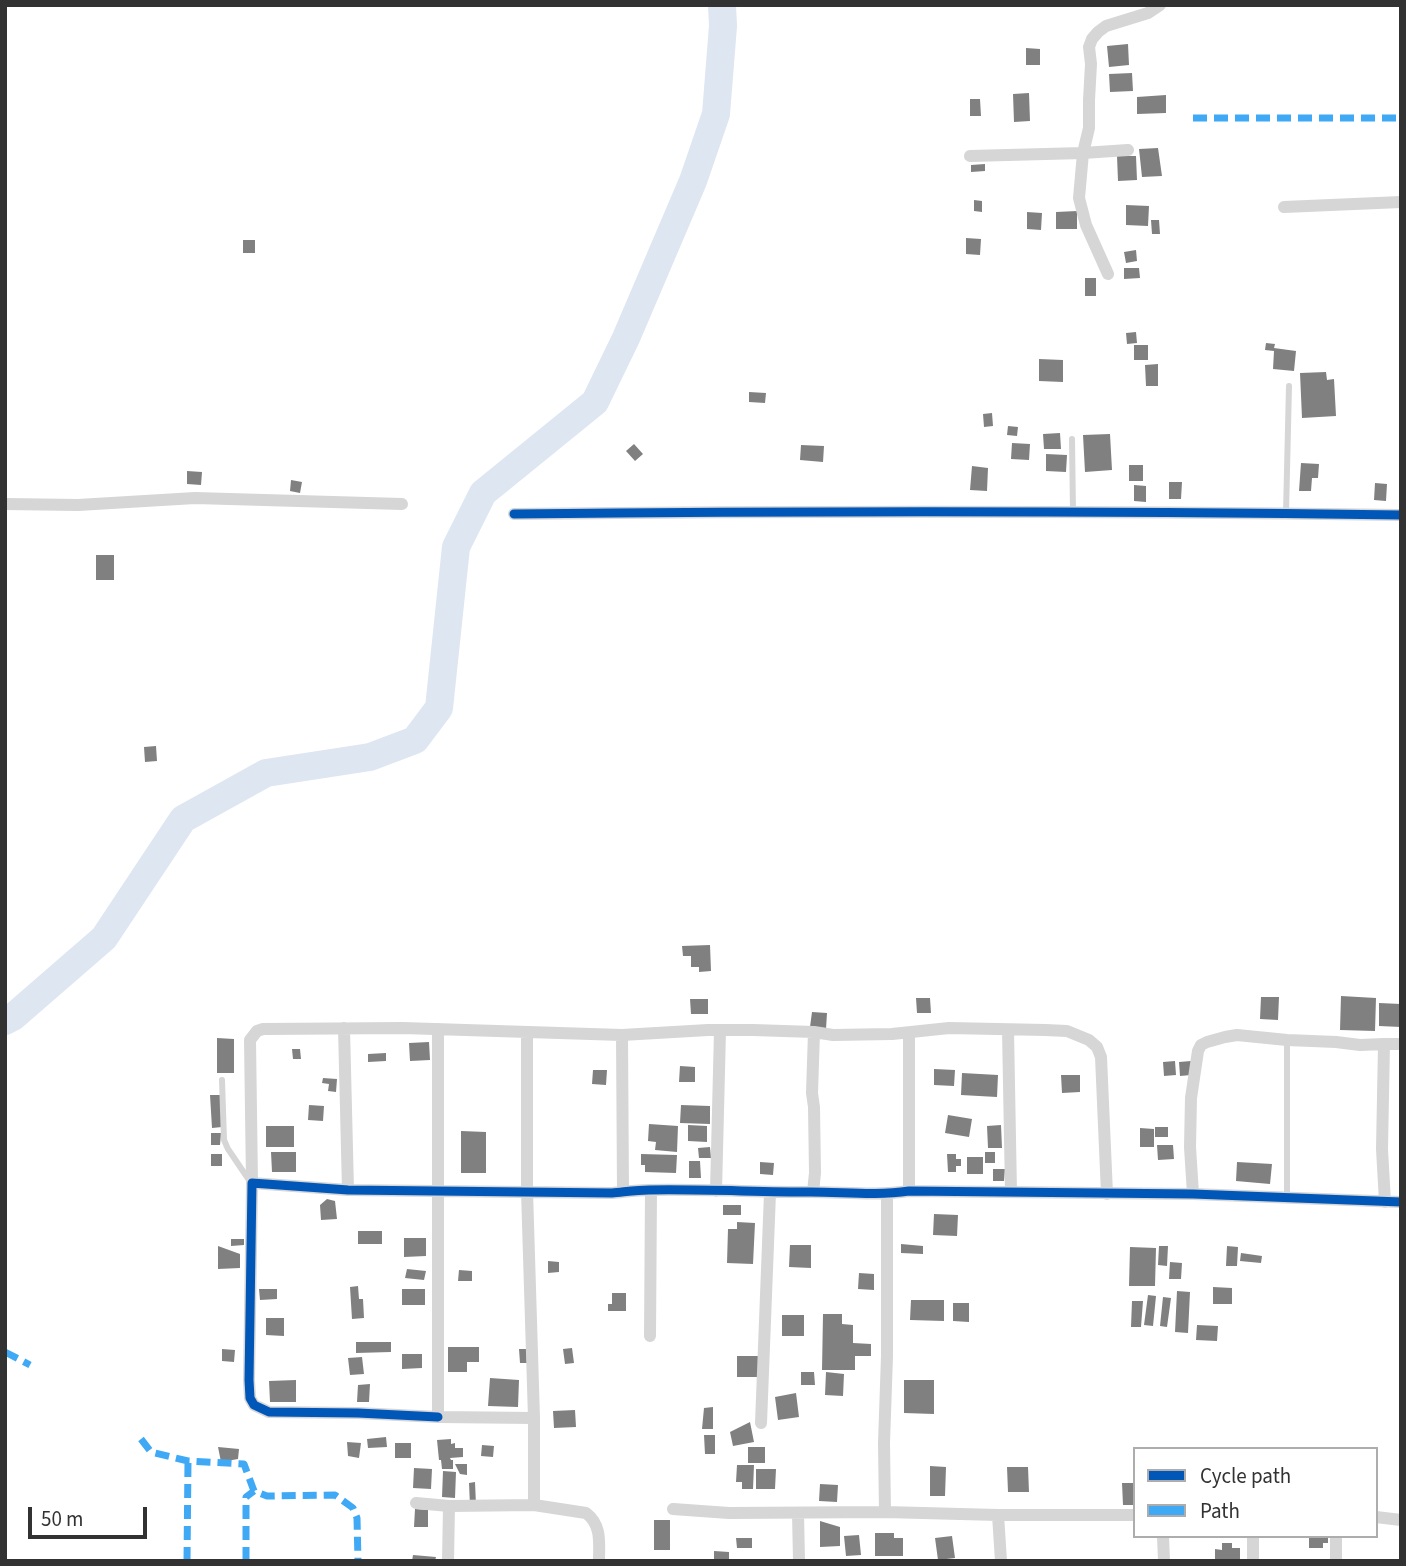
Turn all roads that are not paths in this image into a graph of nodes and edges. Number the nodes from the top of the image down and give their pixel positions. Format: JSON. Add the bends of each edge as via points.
{"nodes":[{"id":1,"x":1160,"y":5,"type":"edge"},
{"id":2,"x":1128,"y":150,"type":"dead end"},
{"id":3,"x":1083,"y":153,"type":"junction"},
{"id":4,"x":970,"y":156,"type":"dead end"},
{"id":5,"x":1401,"y":202,"type":"edge"},
{"id":6,"x":1284,"y":206,"type":"dead end"},
{"id":7,"x":1108,"y":274,"type":"dead end"},
{"id":8,"x":1289,"y":386,"type":"dead end"},
{"id":9,"x":1072,"y":439,"type":"dead end"},
{"id":10,"x":5,"y":504,"type":"edge"},
{"id":11,"x":402,"y":504,"type":"dead end"},
{"id":12,"x":1073,"y":512,"type":"junction"},
{"id":13,"x":1286,"y":513,"type":"junction"},
{"id":14,"x":514,"y":514,"type":"dead end"},
{"id":15,"x":1401,"y":515,"type":"edge"},
{"id":16,"x":344,"y":1028,"type":"junction"},
{"id":17,"x":438,"y":1029,"type":"junction"},
{"id":18,"x":1008,"y":1030,"type":"junction"},
{"id":19,"x":720,"y":1031,"type":"junction"},
{"id":20,"x":814,"y":1032,"type":"junction"},
{"id":21,"x":527,"y":1033,"type":"junction"},
{"id":22,"x":909,"y":1033,"type":"junction"},
{"id":23,"x":622,"y":1035,"type":"junction"},
{"id":24,"x":1287,"y":1040,"type":"junction"},
{"id":25,"x":1384,"y":1044,"type":"junction"},
{"id":26,"x":1401,"y":1044,"type":"edge"},
{"id":27,"x":222,"y":1080,"type":"dead end"},
{"id":28,"x":252,"y":1183,"type":"junction"},
{"id":29,"x":348,"y":1190,"type":"junction"},
{"id":30,"x":439,"y":1190,"type":"junction"},
{"id":31,"x":651,"y":1190,"type":"junction"},
{"id":32,"x":527,"y":1191,"type":"junction"},
{"id":33,"x":716,"y":1191,"type":"junction"},
{"id":34,"x":623,"y":1192,"type":"junction"},
{"id":35,"x":813,"y":1192,"type":"junction"},
{"id":36,"x":909,"y":1192,"type":"junction"},
{"id":37,"x":1011,"y":1192,"type":"junction"},
{"id":38,"x":770,"y":1193,"type":"junction"},
{"id":39,"x":887,"y":1194,"type":"junction"},
{"id":40,"x":1107,"y":1194,"type":"junction"},
{"id":41,"x":1193,"y":1194,"type":"junction"},
{"id":42,"x":1287,"y":1199,"type":"junction"},
{"id":43,"x":1385,"y":1202,"type":"junction"},
{"id":44,"x":1401,"y":1202,"type":"edge"},
{"id":45,"x":650,"y":1336,"type":"dead end"},
{"id":46,"x":438,"y":1417,"type":"junction"},
{"id":47,"x":534,"y":1418,"type":"junction"},
{"id":48,"x":761,"y":1423,"type":"dead end"},
{"id":49,"x":416,"y":1503,"type":"dead end"},
{"id":50,"x":534,"y":1505,"type":"junction"},
{"id":51,"x":449,"y":1506,"type":"junction"},
{"id":52,"x":673,"y":1509,"type":"dead end"},
{"id":53,"x":885,"y":1512,"type":"junction"},
{"id":54,"x":798,"y":1513,"type":"junction"},
{"id":55,"x":998,"y":1515,"type":"junction"},
{"id":56,"x":1133,"y":1515,"type":"edge"},
{"id":57,"x":1378,"y":1517,"type":"edge"},
{"id":58,"x":1401,"y":1520,"type":"edge"},
{"id":59,"x":1163,"y":1538,"type":"edge"},
{"id":60,"x":1253,"y":1538,"type":"edge"},
{"id":61,"x":1336,"y":1538,"type":"edge"},
{"id":62,"x":448,"y":1561,"type":"edge"},
{"id":63,"x":600,"y":1561,"type":"edge"},
{"id":64,"x":799,"y":1561,"type":"edge"},
{"id":65,"x":1001,"y":1561,"type":"edge"},
{"id":66,"x":1164,"y":1561,"type":"edge"},
{"id":67,"x":1252,"y":1561,"type":"edge"},
{"id":68,"x":1336,"y":1561,"type":"edge"}],
"edges":[{"from":1,"to":3,"type":"street","via":[[1106,26],[1092,39],[1089,128]]},
{"from":2,"to":3,"type":"street"},
{"from":3,"to":4,"type":"street"},
{"from":3,"to":7,"type":"street","via":[[1079,198]]},
{"from":5,"to":6,"type":"street"},
{"from":8,"to":13,"type":"lane"},
{"from":9,"to":12,"type":"lane"},
{"from":10,"to":11,"type":"street","via":[[194,498]]},
{"from":12,"to":13,"type":"street"},
{"from":12,"to":14,"type":"street"},
{"from":13,"to":15,"type":"street"},
{"from":16,"to":17,"type":"street"},
{"from":16,"to":28,"type":"street","via":[[263,1029],[253,1034]]},
{"from":16,"to":29,"type":"street"},
{"from":17,"to":21,"type":"street"},
{"from":17,"to":30,"type":"street"},
{"from":18,"to":22,"type":"street"},
{"from":18,"to":37,"type":"street"},
{"from":18,"to":40,"type":"street","via":[[1067,1031],[1097,1047]]},
{"from":19,"to":20,"type":"street"},
{"from":19,"to":23,"type":"street"},
{"from":19,"to":33,"type":"street"},
{"from":20,"to":22,"type":"street"},
{"from":20,"to":35,"type":"street"},
{"from":21,"to":23,"type":"street"},
{"from":21,"to":32,"type":"street"},
{"from":22,"to":36,"type":"street"},
{"from":23,"to":34,"type":"street"},
{"from":24,"to":25,"type":"street"},
{"from":24,"to":41,"type":"street","via":[[1237,1035],[1201,1045],[1191,1098]]},
{"from":24,"to":42,"type":"lane"},
{"from":25,"to":26,"type":"street"},
{"from":25,"to":43,"type":"street"},
{"from":27,"to":28,"type":"lane","via":[[224,1140]]},
{"from":28,"to":29,"type":"street"},
{"from":28,"to":46,"type":"street","via":[[249,1380],[254,1405],[269,1412]]},
{"from":29,"to":30,"type":"street"},
{"from":30,"to":32,"type":"street"},
{"from":30,"to":46,"type":"street"},
{"from":31,"to":33,"type":"street"},
{"from":31,"to":34,"type":"street"},
{"from":31,"to":45,"type":"street"},
{"from":32,"to":34,"type":"street"},
{"from":32,"to":47,"type":"street"},
{"from":33,"to":38,"type":"street"},
{"from":35,"to":38,"type":"street"},
{"from":35,"to":39,"type":"street"},
{"from":36,"to":37,"type":"street"},
{"from":36,"to":39,"type":"street"},
{"from":37,"to":40,"type":"street"},
{"from":38,"to":48,"type":"street"},
{"from":39,"to":53,"type":"street"},
{"from":40,"to":41,"type":"street"},
{"from":41,"to":42,"type":"street"},
{"from":42,"to":43,"type":"street"},
{"from":43,"to":44,"type":"street"},
{"from":46,"to":47,"type":"street"},
{"from":47,"to":50,"type":"street"},
{"from":49,"to":51,"type":"street"},
{"from":50,"to":51,"type":"street"},
{"from":50,"to":63,"type":"street","via":[[591,1516],[598,1526]]},
{"from":51,"to":62,"type":"street"},
{"from":52,"to":54,"type":"street"},
{"from":53,"to":54,"type":"street"},
{"from":53,"to":55,"type":"street"},
{"from":54,"to":64,"type":"street"},
{"from":55,"to":56,"type":"street"},
{"from":55,"to":65,"type":"street"},
{"from":57,"to":58,"type":"street"},
{"from":59,"to":66,"type":"street"},
{"from":60,"to":67,"type":"street"},
{"from":61,"to":68,"type":"street"}]}
